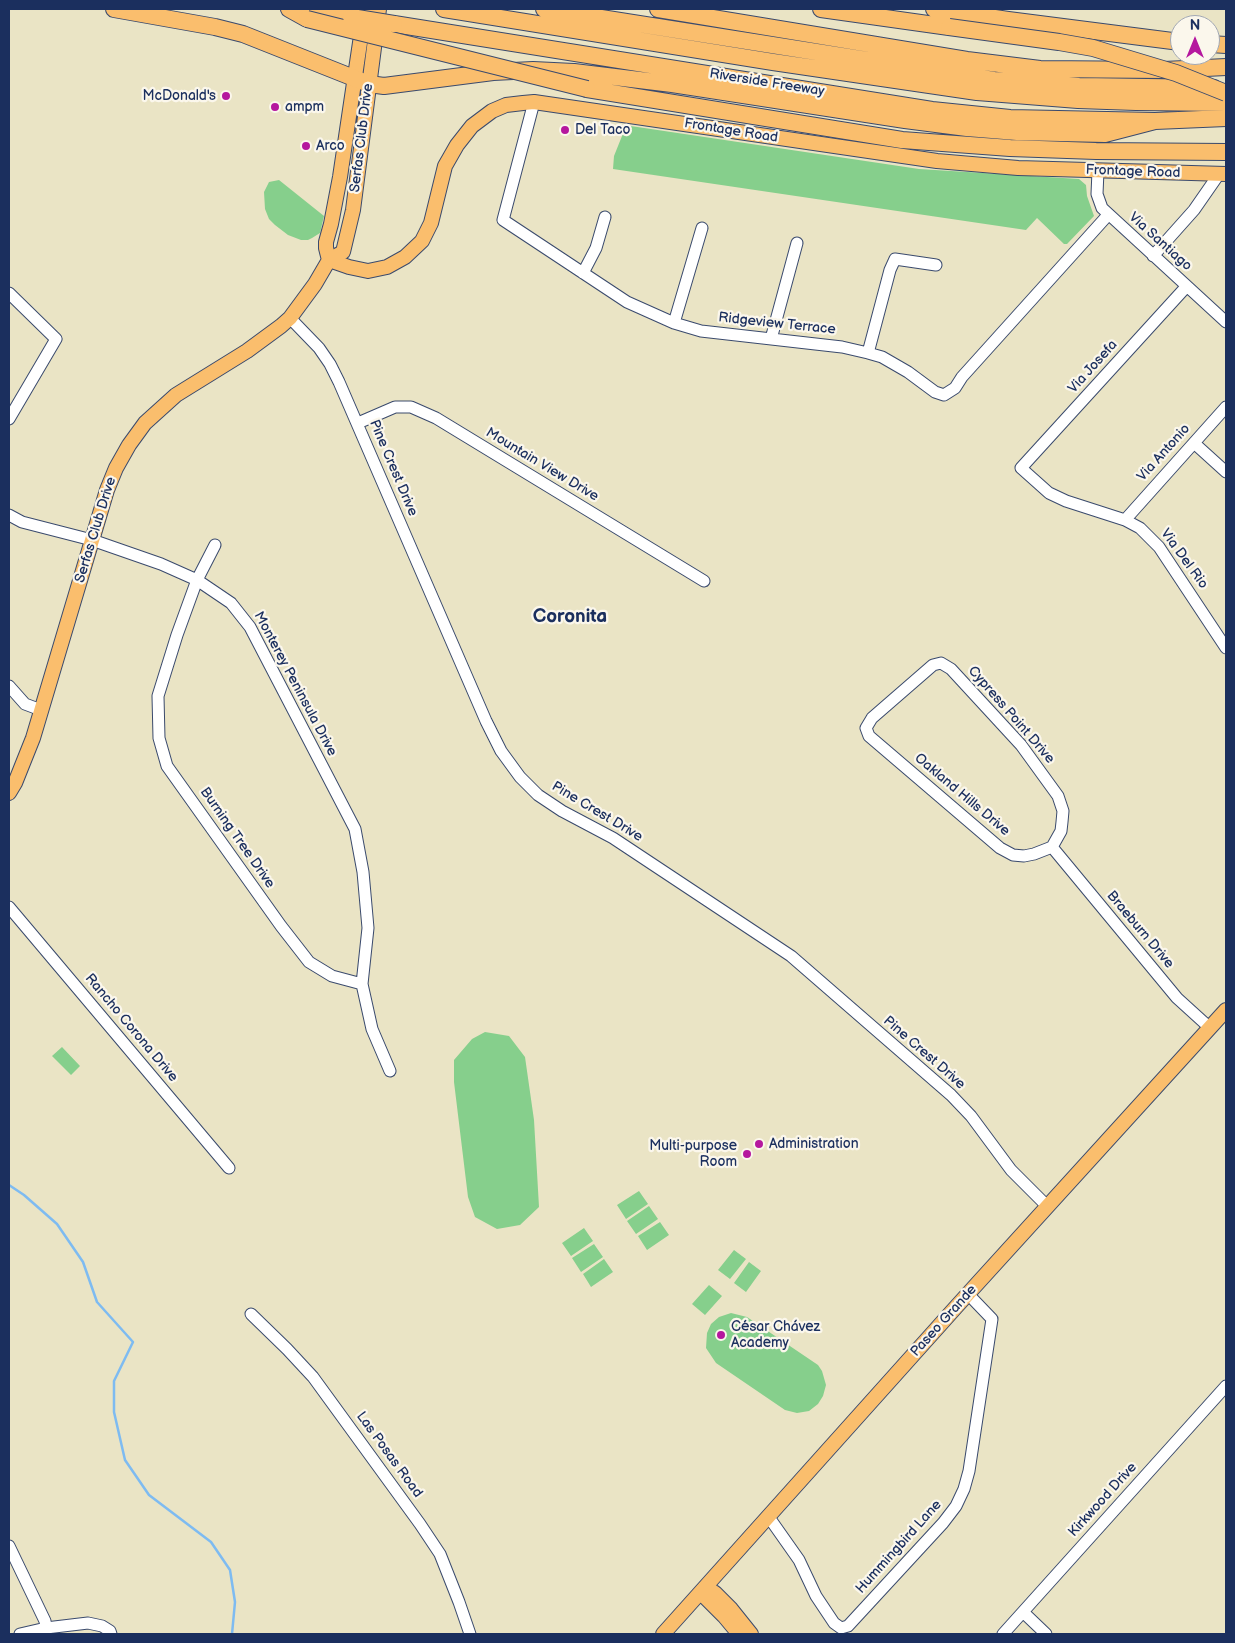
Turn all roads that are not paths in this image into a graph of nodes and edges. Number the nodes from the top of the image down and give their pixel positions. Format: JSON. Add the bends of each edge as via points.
{"nodes":[{"id":1,"x":114,"y":9,"type":"edge"},
{"id":2,"x":289,"y":9,"type":"edge"},
{"id":3,"x":379,"y":9,"type":"edge"},
{"id":4,"x":444,"y":9,"type":"edge"},
{"id":5,"x":544,"y":9,"type":"edge"},
{"id":6,"x":658,"y":9,"type":"edge"},
{"id":7,"x":821,"y":9,"type":"edge"},
{"id":8,"x":934,"y":9,"type":"edge"},
{"id":9,"x":358,"y":13,"type":"edge"},
{"id":10,"x":309,"y":14,"type":"edge"},
{"id":11,"x":1170,"y":41,"type":"edge"},
{"id":12,"x":1226,"y":68,"type":"edge"},
{"id":13,"x":361,"y":81,"type":"junction"},
{"id":14,"x":1226,"y":88,"type":"edge"},
{"id":15,"x":1226,"y":93,"type":"edge"},
{"id":16,"x":534,"y":102,"type":"junction"},
{"id":17,"x":1226,"y":103,"type":"edge"},
{"id":18,"x":1226,"y":118,"type":"edge"},
{"id":19,"x":1155,"y":121,"type":"junction"},
{"id":20,"x":1226,"y":152,"type":"edge"},
{"id":21,"x":1098,"y":171,"type":"junction"},
{"id":22,"x":1222,"y":174,"type":"edge"},
{"id":23,"x":1108,"y":215,"type":"junction"},
{"id":24,"x":605,"y":217,"type":"dead end"},
{"id":25,"x":702,"y":228,"type":"dead end"},
{"id":26,"x":796,"y":243,"type":"dead end"},
{"id":27,"x":1152,"y":256,"type":"junction"},
{"id":28,"x":329,"y":260,"type":"junction"},
{"id":29,"x":936,"y":265,"type":"dead end"},
{"id":30,"x":582,"y":273,"type":"junction"},
{"id":31,"x":1186,"y":287,"type":"junction"},
{"id":32,"x":9,"y":293,"type":"edge"},
{"id":33,"x":290,"y":318,"type":"junction"},
{"id":34,"x":1226,"y":322,"type":"edge"},
{"id":35,"x":674,"y":323,"type":"junction"},
{"id":36,"x":771,"y":339,"type":"junction"},
{"id":37,"x":868,"y":353,"type":"junction"},
{"id":38,"x":1226,"y":407,"type":"edge"},
{"id":39,"x":9,"y":418,"type":"edge"},
{"id":40,"x":358,"y":423,"type":"junction"},
{"id":41,"x":1194,"y":443,"type":"junction"},
{"id":42,"x":1021,"y":468,"type":"joint"},
{"id":43,"x":1226,"y":472,"type":"edge"},
{"id":44,"x":9,"y":515,"type":"edge"},
{"id":45,"x":1124,"y":520,"type":"junction"},
{"id":46,"x":92,"y":540,"type":"junction"},
{"id":47,"x":214,"y":545,"type":"dead end"},
{"id":48,"x":197,"y":580,"type":"junction"},
{"id":49,"x":704,"y":582,"type":"dead end"},
{"id":50,"x":1226,"y":648,"type":"edge"},
{"id":51,"x":9,"y":686,"type":"edge"},
{"id":52,"x":41,"y":710,"type":"junction"},
{"id":53,"x":866,"y":728,"type":"joint"},
{"id":54,"x":9,"y":793,"type":"edge"},
{"id":55,"x":1052,"y":847,"type":"junction"},
{"id":56,"x":9,"y":907,"type":"edge"},
{"id":57,"x":362,"y":984,"type":"junction"},
{"id":58,"x":1226,"y":1010,"type":"edge"},
{"id":59,"x":1210,"y":1028,"type":"junction"},
{"id":60,"x":390,"y":1071,"type":"dead end"},
{"id":61,"x":230,"y":1168,"type":"dead end"},
{"id":62,"x":1048,"y":1207,"type":"junction"},
{"id":63,"x":968,"y":1294,"type":"junction"},
{"id":64,"x":251,"y":1314,"type":"dead end"},
{"id":65,"x":1226,"y":1386,"type":"edge"},
{"id":66,"x":768,"y":1516,"type":"junction"},
{"id":67,"x":9,"y":1546,"type":"edge"},
{"id":68,"x":704,"y":1590,"type":"junction"},
{"id":69,"x":1023,"y":1612,"type":"junction"},
{"id":70,"x":46,"y":1628,"type":"junction"},
{"id":71,"x":20,"y":1634,"type":"edge"},
{"id":72,"x":111,"y":1634,"type":"edge"},
{"id":73,"x":470,"y":1634,"type":"edge"},
{"id":74,"x":663,"y":1634,"type":"edge"},
{"id":75,"x":739,"y":1634,"type":"edge"},
{"id":76,"x":751,"y":1634,"type":"edge"},
{"id":77,"x":1003,"y":1634,"type":"edge"},
{"id":78,"x":1046,"y":1634,"type":"edge"}],
"edges":[{"from":1,"to":13,"type":"highway","via":[[243,34]]},
{"from":2,"to":10,"type":"highway"},
{"from":3,"to":13,"type":"main road","name":"Serfas Club Drive"},
{"from":4,"to":17,"type":"highway","via":[[977,92],[1078,100]]},
{"from":5,"to":14,"type":"highway","via":[[994,80],[1079,86]]},
{"from":6,"to":12,"type":"highway","via":[[1040,69]]},
{"from":7,"to":15,"type":"highway","bridge":true,"via":[[1093,48],[1149,64]]},
{"from":8,"to":11,"type":"highway"},
{"from":9,"to":10,"type":"highway","name":"Riverside Freeway"},
{"from":9,"to":13,"type":"main road","name":"Serfas Club Drive"},
{"from":9,"to":19,"type":"highway","name":"Riverside Freeway","bridge":true,"via":[[394,24],[932,110],[1010,118]]},
{"from":10,"to":20,"type":"highway","bridge":true,"via":[[587,89],[902,140],[1010,148]]},
{"from":13,"to":19,"type":"highway","via":[[384,86],[493,72],[542,70],[672,84],[905,120],[1017,132],[1105,134]]},
{"from":13,"to":28,"type":"main road","name":"Serfas Club Drive","via":[[326,242]]},
{"from":16,"to":21,"type":"main road","name":"Frontage Road","via":[[937,161]]},
{"from":16,"to":28,"type":"main road","name":"Frontage Road","via":[[506,105],[492,111],[472,126],[457,144],[445,166],[431,223],[422,241],[405,257],[387,267],[368,271]]},
{"from":16,"to":30,"type":"street","name":"Ridgeview Terrace","via":[[503,220]]},
{"from":18,"to":19,"type":"highway","name":"Riverside Freeway"},
{"from":21,"to":22,"type":"main road","name":"Frontage Road"},
{"from":21,"to":23,"type":"street","name":"Via Santiago","via":[[1097,194]]},
{"from":22,"to":27,"type":"street"},
{"from":23,"to":27,"type":"street","name":"Via Santiago"},
{"from":23,"to":37,"type":"street","name":"Ridgeview Terrace","via":[[955,388],[944,394],[935,392],[908,372]]},
{"from":24,"to":30,"type":"street","via":[[596,248]]},
{"from":25,"to":35,"type":"street"},
{"from":26,"to":36,"type":"street"},
{"from":27,"to":31,"type":"street","name":"Via Santiago"},
{"from":28,"to":33,"type":"main road","name":"Serfas Club Drive"},
{"from":29,"to":37,"type":"street","via":[[895,259]]},
{"from":30,"to":35,"type":"street","name":"Ridgeview Terrace","via":[[627,302]]},
{"from":31,"to":34,"type":"street","name":"Via Santiago"},
{"from":31,"to":42,"type":"street","name":"Via Josefa"},
{"from":32,"to":39,"type":"street","via":[[56,339]]},
{"from":33,"to":40,"type":"street","name":"Pine Crest Drive","via":[[330,364]]},
{"from":33,"to":46,"type":"main road","name":"Serfas Club Drive","via":[[247,352],[176,395],[145,423],[116,468]]},
{"from":35,"to":36,"type":"street","name":"Ridgeview Terrace","via":[[701,331]]},
{"from":36,"to":37,"type":"street","name":"Ridgeview Terrace"},
{"from":38,"to":41,"type":"street","name":"Via Antonio"},
{"from":40,"to":49,"type":"street","name":"Mountain View Drive","via":[[395,407],[412,407],[436,418]]},
{"from":40,"to":62,"type":"street","name":"Pine Crest Drive","via":[[486,721],[501,751],[520,777],[562,811],[613,838],[790,956],[951,1095],[1011,1170]]},
{"from":41,"to":43,"type":"street"},
{"from":41,"to":45,"type":"street","name":"Via Antonio"},
{"from":42,"to":45,"type":"street","name":"Via Del Rio","via":[[1048,493]]},
{"from":44,"to":46,"type":"street","name":"Monterey Peninsula Drive","via":[[22,522]]},
{"from":45,"to":50,"type":"street","name":"Via Del Rio","via":[[1140,528],[1159,547]]},
{"from":46,"to":48,"type":"street","name":"Monterey Peninsula Drive"},
{"from":46,"to":52,"type":"main road","name":"Serfas Club Drive"},
{"from":47,"to":48,"type":"street","name":"Burning Tree Drive"},
{"from":48,"to":57,"type":"street","name":"Monterey Peninsula Drive","via":[[231,602],[250,627],[354,829],[363,872],[368,928]]},
{"from":48,"to":57,"type":"street","name":"Burning Tree Drive","via":[[158,696],[159,738],[167,766],[309,962],[332,976]]},
{"from":51,"to":52,"type":"street","via":[[25,704]]},
{"from":52,"to":54,"type":"main road","name":"Serfas Club Drive","via":[[26,756]]},
{"from":53,"to":55,"type":"street","name":"Oakland Hills Drive","via":[[869,736],[1000,848],[1013,855],[1024,856]]},
{"from":53,"to":55,"type":"street","name":"Cypress Point Drive","via":[[872,718],[933,665],[941,662],[1021,745],[1058,796],[1063,811],[1061,831]]},
{"from":55,"to":59,"type":"street","name":"Braeburn Drive","via":[[1177,998]]},
{"from":56,"to":61,"type":"street","name":"Rancho Corona Drive"},
{"from":57,"to":60,"type":"street","via":[[372,1029]]},
{"from":58,"to":59,"type":"main road","name":"Paseo Grande"},
{"from":59,"to":62,"type":"main road","name":"Paseo Grande"},
{"from":62,"to":63,"type":"main road","name":"Paseo Grande"},
{"from":63,"to":66,"type":"main road","name":"Paseo Grande"},
{"from":63,"to":66,"type":"street","name":"Hummingbird Lane","via":[[992,1319],[964,1489],[943,1523],[848,1626],[841,1628],[834,1623],[816,1596],[799,1560]]},
{"from":64,"to":73,"type":"street","name":"Las Posas Road","via":[[313,1377],[420,1524],[440,1554]]},
{"from":65,"to":69,"type":"street","name":"Kirkwood Drive"},
{"from":66,"to":68,"type":"main road","name":"Paseo Grande"},
{"from":67,"to":70,"type":"street"},
{"from":68,"to":74,"type":"main road","name":"Paseo Grande"},
{"from":68,"to":75,"type":"main road","via":[[706,1598]]},
{"from":68,"to":76,"type":"main road","via":[[715,1593]]},
{"from":69,"to":77,"type":"street","name":"Kirkwood Drive"},
{"from":69,"to":78,"type":"street"},
{"from":70,"to":71,"type":"street"},
{"from":70,"to":72,"type":"street","via":[[88,1623],[102,1626]]}]}
